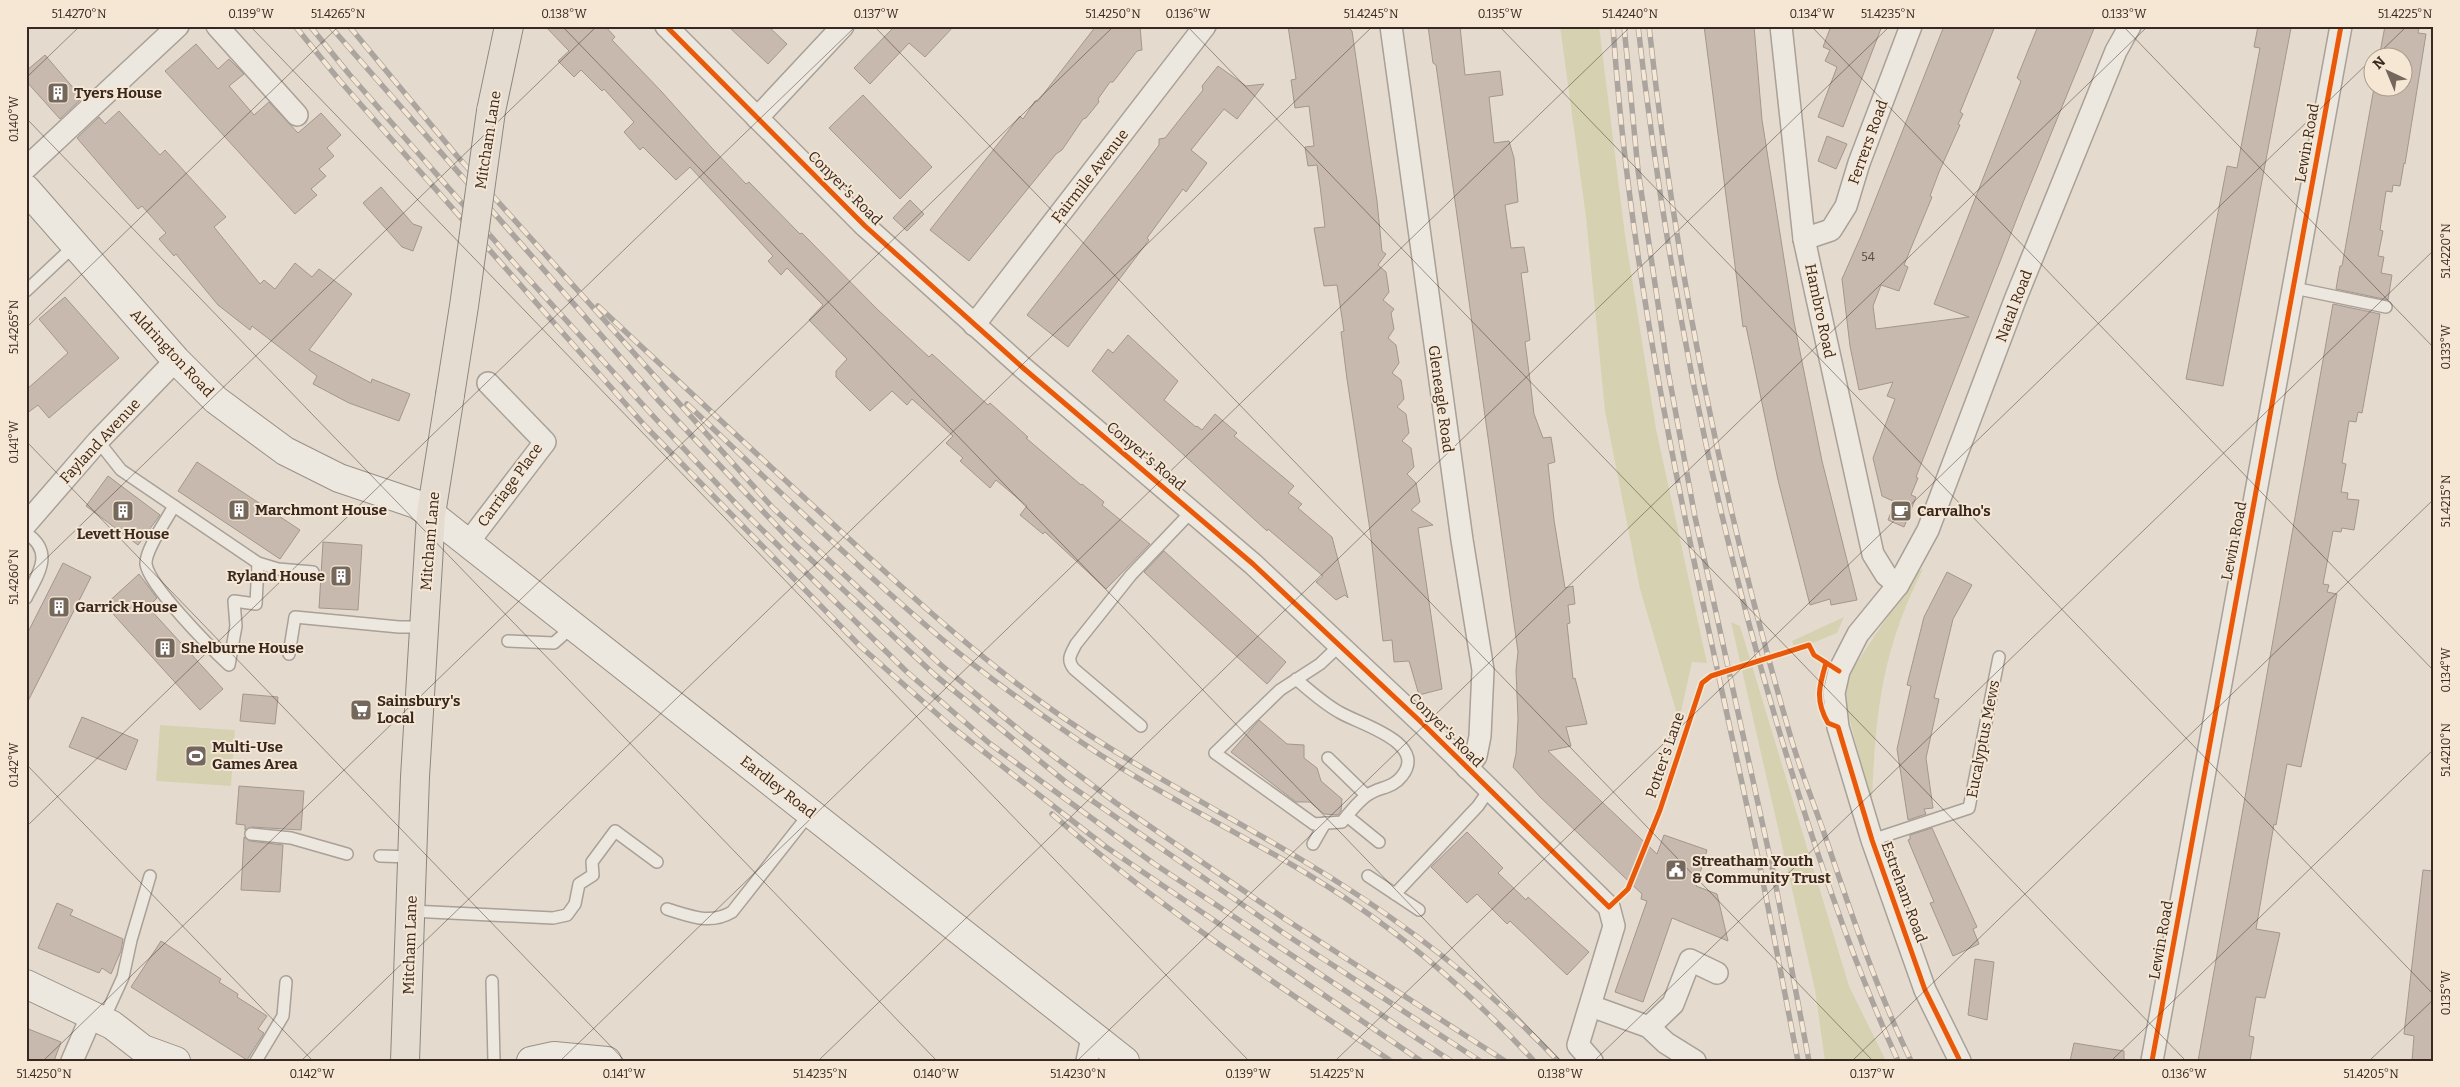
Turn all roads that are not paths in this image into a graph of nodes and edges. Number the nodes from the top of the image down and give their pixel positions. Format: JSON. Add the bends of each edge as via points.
{"nodes":[{"id":1,"x":178,"y":26,"type":"edge"},
{"id":2,"x":217,"y":26,"type":"edge"},
{"id":3,"x":509,"y":26,"type":"edge"},
{"id":4,"x":666,"y":26,"type":"edge"},
{"id":5,"x":843,"y":26,"type":"edge"},
{"id":6,"x":1205,"y":26,"type":"edge"},
{"id":7,"x":1391,"y":26,"type":"edge"},
{"id":8,"x":1780,"y":26,"type":"edge"},
{"id":9,"x":1911,"y":26,"type":"edge"},
{"id":10,"x":2130,"y":26,"type":"edge"},
{"id":11,"x":2341,"y":26,"type":"edge"},
{"id":12,"x":297,"y":115,"type":"dead end"},
{"id":13,"x":757,"y":118,"type":"junction"},
{"id":14,"x":26,"y":168,"type":"edge"},
{"id":15,"x":26,"y":189,"type":"edge"},
{"id":16,"x":1804,"y":239,"type":"junction"},
{"id":17,"x":75,"y":245,"type":"junction"},
{"id":18,"x":2294,"y":288,"type":"junction"},
{"id":19,"x":26,"y":291,"type":"edge"},
{"id":20,"x":2386,"y":307,"type":"dead end"},
{"id":21,"x":974,"y":325,"type":"junction"},
{"id":22,"x":176,"y":360,"type":"junction"},
{"id":23,"x":488,"y":383,"type":"dead end"},
{"id":24,"x":98,"y":441,"type":"junction"},
{"id":25,"x":174,"y":506,"type":"junction"},
{"id":26,"x":1192,"y":511,"type":"junction"},
{"id":27,"x":431,"y":514,"type":"junction"},
{"id":28,"x":26,"y":524,"type":"edge"},
{"id":29,"x":26,"y":533,"type":"edge"},
{"id":30,"x":467,"y":544,"type":"junction"},
{"id":31,"x":258,"y":563,"type":"junction"},
{"id":32,"x":313,"y":572,"type":"dead end"},
{"id":33,"x":1898,"y":585,"type":"junction"},
{"id":34,"x":26,"y":598,"type":"edge"},
{"id":35,"x":424,"y":627,"type":"junction"},
{"id":36,"x":572,"y":627,"type":"junction"},
{"id":37,"x":508,"y":641,"type":"dead end"},
{"id":38,"x":1340,"y":645,"type":"junction"},
{"id":39,"x":290,"y":654,"type":"dead end"},
{"id":40,"x":1999,"y":657,"type":"dead end"},
{"id":41,"x":1296,"y":680,"type":"junction"},
{"id":42,"x":1141,"y":726,"type":"dead end"},
{"id":43,"x":1328,"y":758,"type":"dead end"},
{"id":44,"x":1467,"y":768,"type":"junction"},
{"id":45,"x":1489,"y":790,"type":"junction"},
{"id":46,"x":1366,"y":795,"type":"junction"},
{"id":47,"x":810,"y":813,"type":"junction"},
{"id":48,"x":1347,"y":816,"type":"junction"},
{"id":49,"x":1325,"y":823,"type":"junction"},
{"id":50,"x":251,"y":834,"type":"dead end"},
{"id":51,"x":1872,"y":840,"type":"junction"},
{"id":52,"x":1379,"y":842,"type":"dead end"},
{"id":53,"x":1313,"y":844,"type":"dead end"},
{"id":54,"x":347,"y":854,"type":"dead end"},
{"id":55,"x":380,"y":856,"type":"dead end"},
{"id":56,"x":413,"y":857,"type":"junction"},
{"id":57,"x":657,"y":862,"type":"dead end"},
{"id":58,"x":150,"y":876,"type":"dead end"},
{"id":59,"x":1368,"y":876,"type":"dead end"},
{"id":60,"x":1394,"y":894,"type":"junction"},
{"id":61,"x":667,"y":909,"type":"dead end"},
{"id":62,"x":1419,"y":910,"type":"dead end"},
{"id":63,"x":411,"y":911,"type":"junction"},
{"id":64,"x":1717,"y":973,"type":"dead end"},
{"id":65,"x":492,"y":981,"type":"dead end"},
{"id":66,"x":286,"y":982,"type":"dead end"},
{"id":67,"x":26,"y":984,"type":"edge"},
{"id":68,"x":1591,"y":1006,"type":"junction"},
{"id":69,"x":98,"y":1018,"type":"junction"},
{"id":70,"x":1649,"y":1027,"type":"junction"},
{"id":71,"x":1093,"y":1034,"type":"junction"},
{"id":72,"x":597,"y":1060,"type":"edge"},
{"id":73,"x":72,"y":1061,"type":"edge"},
{"id":74,"x":176,"y":1061,"type":"edge"},
{"id":75,"x":256,"y":1061,"type":"edge"},
{"id":76,"x":405,"y":1061,"type":"edge"},
{"id":77,"x":494,"y":1061,"type":"edge"},
{"id":78,"x":531,"y":1061,"type":"edge"},
{"id":79,"x":1087,"y":1061,"type":"edge"},
{"id":80,"x":1125,"y":1061,"type":"edge"},
{"id":81,"x":1592,"y":1061,"type":"edge"},
{"id":82,"x":1695,"y":1061,"type":"edge"},
{"id":83,"x":1960,"y":1061,"type":"edge"},
{"id":84,"x":2152,"y":1061,"type":"edge"}],
"edges":[{"from":1,"to":14,"type":"street"},
{"from":2,"to":12,"type":"street"},
{"from":3,"to":27,"type":"main road","name":"Mitcham Lane","bridge":true,"via":[[491,111]]},
{"from":4,"to":13,"type":"street","name":"Conyer's Road"},
{"from":5,"to":13,"type":"street"},
{"from":6,"to":21,"type":"street","name":"Fairmile Avenue"},
{"from":7,"to":44,"type":"street","name":"Gleneagle Road","via":[[1483,670],[1480,736],[1476,756]]},
{"from":8,"to":16,"type":"street","name":"Hambro Road"},
{"from":9,"to":16,"type":"street","name":"Ferrers Road","via":[[1846,206],[1831,230]]},
{"from":10,"to":33,"type":"street","name":"Natal Road","via":[[2116,51],[2015,300],[1928,530]]},
{"from":11,"to":18,"type":"street","name":"Lewin Road"},
{"from":13,"to":21,"type":"street","name":"Conyer's Road","via":[[866,226]]},
{"from":15,"to":17,"type":"street","name":"Aldrington Road"},
{"from":16,"to":33,"type":"street","name":"Hambro Road","via":[[1873,554],[1886,575]]},
{"from":17,"to":19,"type":"lane"},
{"from":17,"to":22,"type":"street","name":"Aldrington Road"},
{"from":18,"to":20,"type":"lane"},
{"from":18,"to":84,"type":"street","name":"Lewin Road"},
{"from":21,"to":26,"type":"street","name":"Conyer's Road"},
{"from":22,"to":24,"type":"street","name":"Fayland Avenue"},
{"from":22,"to":27,"type":"street","name":"Aldrington Road","via":[[216,400],[285,451],[339,478],[416,504]]},
{"from":23,"to":30,"type":"street","name":"Carriage Place","via":[[545,442]]},
{"from":24,"to":25,"type":"lane","via":[[121,470]]},
{"from":24,"to":28,"type":"street","name":"Fayland Avenue"},
{"from":25,"to":31,"type":"lane"},
{"from":25,"to":31,"type":"lane","via":[[149,550],[146,564],[152,577],[202,639],[229,665],[236,626],[234,601],[256,604]]},
{"from":26,"to":38,"type":"street","name":"Conyer's Road"},
{"from":26,"to":42,"type":"lane","via":[[1131,575],[1069,657],[1074,669]]},
{"from":27,"to":30,"type":"street","name":"Eardley Road"},
{"from":27,"to":35,"type":"main road","name":"Mitcham Lane"},
{"from":29,"to":34,"type":"lane","via":[[34,538],[42,552],[43,566]]},
{"from":30,"to":36,"type":"street","name":"Eardley Road"},
{"from":31,"to":32,"type":"lane","via":[[278,569]]},
{"from":33,"to":51,"type":"street","name":"Estreham Road","via":[[1858,634],[1839,670],[1834,693],[1838,727]]},
{"from":35,"to":39,"type":"lane","via":[[295,616]]},
{"from":35,"to":56,"type":"main road","name":"Mitcham Lane"},
{"from":36,"to":37,"type":"lane","via":[[554,643]]},
{"from":36,"to":47,"type":"street","name":"Eardley Road"},
{"from":38,"to":41,"type":"lane"},
{"from":38,"to":44,"type":"street","name":"Conyer's Road"},
{"from":40,"to":51,"type":"lane","name":"Eucalyptus Mews","via":[[1970,808]]},
{"from":41,"to":46,"type":"lane","via":[[1340,713],[1385,733],[1405,754],[1406,769],[1400,779],[1387,789]]},
{"from":41,"to":49,"type":"lane","via":[[1262,706],[1215,754],[1314,824]]},
{"from":43,"to":46,"type":"lane"},
{"from":44,"to":45,"type":"street","name":"Conyer's Road"},
{"from":45,"to":60,"type":"lane","via":[[1478,806]]},
{"from":45,"to":68,"type":"street","name":"Conyer's Road","via":[[1609,907],[1614,926]]},
{"from":46,"to":48,"type":"lane"},
{"from":47,"to":61,"type":"lane","via":[[732,912],[721,919],[700,919]]},
{"from":47,"to":71,"type":"street","name":"Eardley Road"},
{"from":48,"to":49,"type":"lane","via":[[1342,822]]},
{"from":48,"to":52,"type":"lane"},
{"from":49,"to":53,"type":"lane"},
{"from":50,"to":54,"type":"lane","via":[[292,838]]},
{"from":51,"to":83,"type":"street","name":"Estreham Road","via":[[1925,990]]},
{"from":55,"to":56,"type":"lane"},
{"from":56,"to":63,"type":"main road","name":"Mitcham Lane"},
{"from":57,"to":63,"type":"lane","via":[[615,831],[592,862],[593,875],[579,884],[575,904],[567,915],[553,918]]},
{"from":58,"to":69,"type":"lane","via":[[123,977]]},
{"from":59,"to":60,"type":"lane"},
{"from":60,"to":62,"type":"lane"},
{"from":63,"to":76,"type":"main road","name":"Mitcham Lane"},
{"from":64,"to":70,"type":"street","via":[[1690,960],[1673,1004]]},
{"from":65,"to":77,"type":"lane"},
{"from":66,"to":75,"type":"lane","via":[[283,1016]]},
{"from":67,"to":69,"type":"street"},
{"from":68,"to":70,"type":"street"},
{"from":68,"to":81,"type":"street","via":[[1578,1045]]},
{"from":69,"to":73,"type":"street"},
{"from":69,"to":74,"type":"street","via":[[144,1049]]},
{"from":70,"to":82,"type":"street","via":[[1666,1043]]},
{"from":71,"to":79,"type":"street"},
{"from":71,"to":80,"type":"street","name":"Eardley Road"},
{"from":72,"to":78,"type":"street","via":[[554,1056]]}]}
